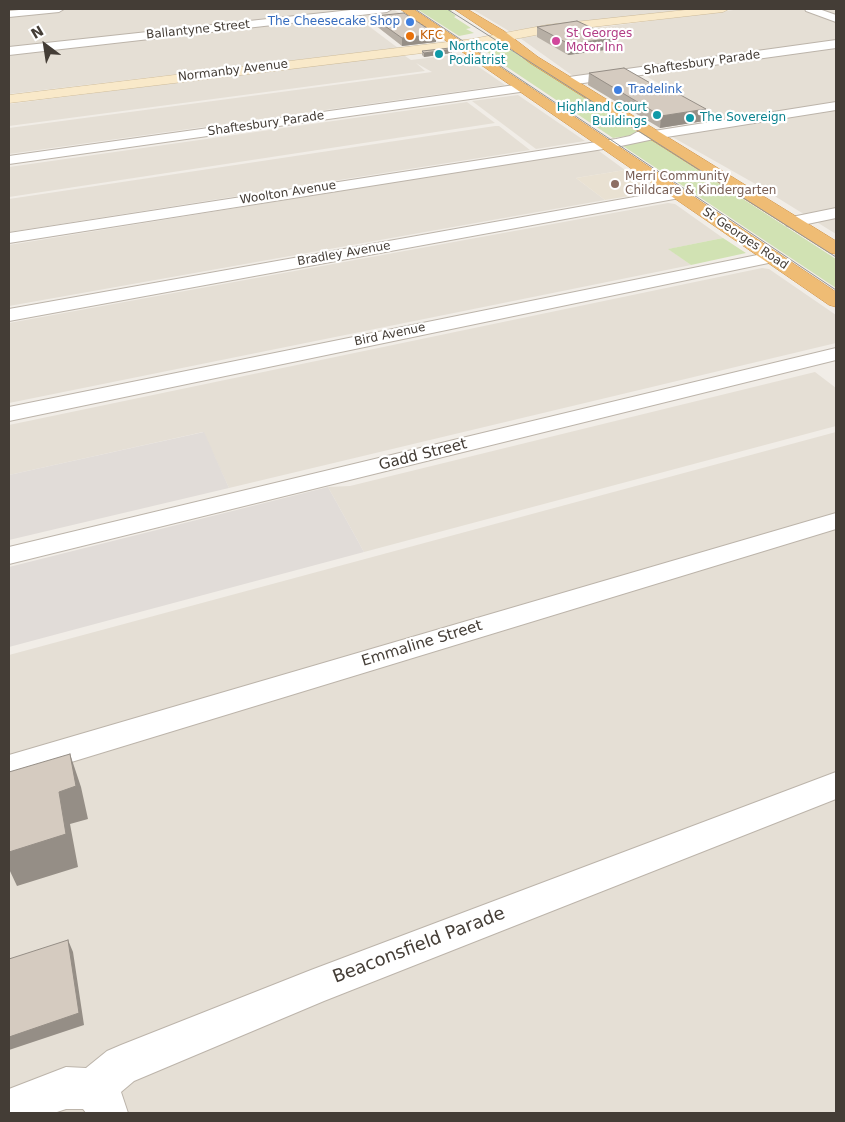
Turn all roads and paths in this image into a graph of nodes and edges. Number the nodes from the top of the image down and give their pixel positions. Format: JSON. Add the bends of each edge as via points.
{"nodes":[{"id":1,"x":59,"y":9,"type":"edge"},
{"id":2,"x":387,"y":9,"type":"edge"},
{"id":3,"x":406,"y":9,"type":"edge"},
{"id":4,"x":460,"y":9,"type":"edge"},
{"id":5,"x":723,"y":9,"type":"edge"},
{"id":6,"x":810,"y":9,"type":"edge"},
{"id":7,"x":9,"y":14,"type":"edge"},
{"id":8,"x":836,"y":19,"type":"edge"},
{"id":9,"x":502,"y":36,"type":"junction"},
{"id":10,"x":457,"y":43,"type":"junction"},
{"id":11,"x":836,"y":44,"type":"edge"},
{"id":12,"x":9,"y":51,"type":"edge"},
{"id":13,"x":569,"y":82,"type":"junction"},
{"id":14,"x":522,"y":88,"type":"junction"},
{"id":15,"x":9,"y":99,"type":"edge"},
{"id":16,"x":836,"y":106,"type":"edge"},
{"id":17,"x":654,"y":135,"type":"junction"},
{"id":18,"x":604,"y":143,"type":"junction"},
{"id":19,"x":9,"y":160,"type":"edge"},
{"id":20,"x":679,"y":194,"type":"junction"},
{"id":21,"x":836,"y":214,"type":"edge"},
{"id":22,"x":793,"y":222,"type":"junction"},
{"id":23,"x":9,"y":238,"type":"edge"},
{"id":24,"x":836,"y":249,"type":"edge"},
{"id":25,"x":772,"y":257,"type":"junction"},
{"id":26,"x":836,"y":301,"type":"edge"},
{"id":27,"x":9,"y":315,"type":"edge"},
{"id":28,"x":836,"y":354,"type":"edge"},
{"id":29,"x":9,"y":414,"type":"edge"},
{"id":30,"x":836,"y":520,"type":"edge"},
{"id":31,"x":9,"y":556,"type":"edge"},
{"id":32,"x":9,"y":768,"type":"edge"},
{"id":33,"x":836,"y":785,"type":"edge"},
{"id":34,"x":100,"y":1101,"type":"edge"},
{"id":35,"x":9,"y":1110,"type":"edge"}],
"edges":[{"from":1,"to":7,"type":"street"},
{"from":2,"to":12,"type":"street","name":"Ballantyne Street"},
{"from":3,"to":10,"type":"highway","name":"St Georges Road"},
{"from":4,"to":9,"type":"highway"},
{"from":5,"to":9,"type":"main road","name":"Normanby Avenue"},
{"from":6,"to":8,"type":"street"},
{"from":9,"to":10,"type":"main road","name":"Normanby Avenue"},
{"from":9,"to":13,"type":"highway"},
{"from":10,"to":14,"type":"highway","name":"St Georges Road"},
{"from":10,"to":15,"type":"main road","name":"Normanby Avenue"},
{"from":11,"to":13,"type":"street","name":"Shaftesbury Parade"},
{"from":13,"to":17,"type":"highway"},
{"from":14,"to":18,"type":"highway","name":"St Georges Road"},
{"from":14,"to":19,"type":"street","name":"Shaftesbury Parade"},
{"from":16,"to":17,"type":"street","name":"Woolton Avenue"},
{"from":17,"to":18,"type":"street","name":"Woolton Avenue"},
{"from":17,"to":22,"type":"highway"},
{"from":18,"to":20,"type":"highway","name":"St Georges Road"},
{"from":18,"to":23,"type":"street","name":"Woolton Avenue"},
{"from":20,"to":25,"type":"highway","name":"St Georges Road"},
{"from":20,"to":27,"type":"street","name":"Bradley Avenue"},
{"from":21,"to":22,"type":"street"},
{"from":22,"to":24,"type":"highway"},
{"from":25,"to":26,"type":"highway","name":"St Georges Road"},
{"from":25,"to":29,"type":"street","name":"Bird Avenue"},
{"from":28,"to":31,"type":"street","name":"Gadd Street"},
{"from":30,"to":32,"type":"street","name":"Emmaline Street"},
{"from":33,"to":34,"type":"street","name":"Beaconsfield Parade","via":[[121,1065]]},
{"from":34,"to":35,"type":"street","name":"Beaconsfield Parade","via":[[66,1088]]}]}
